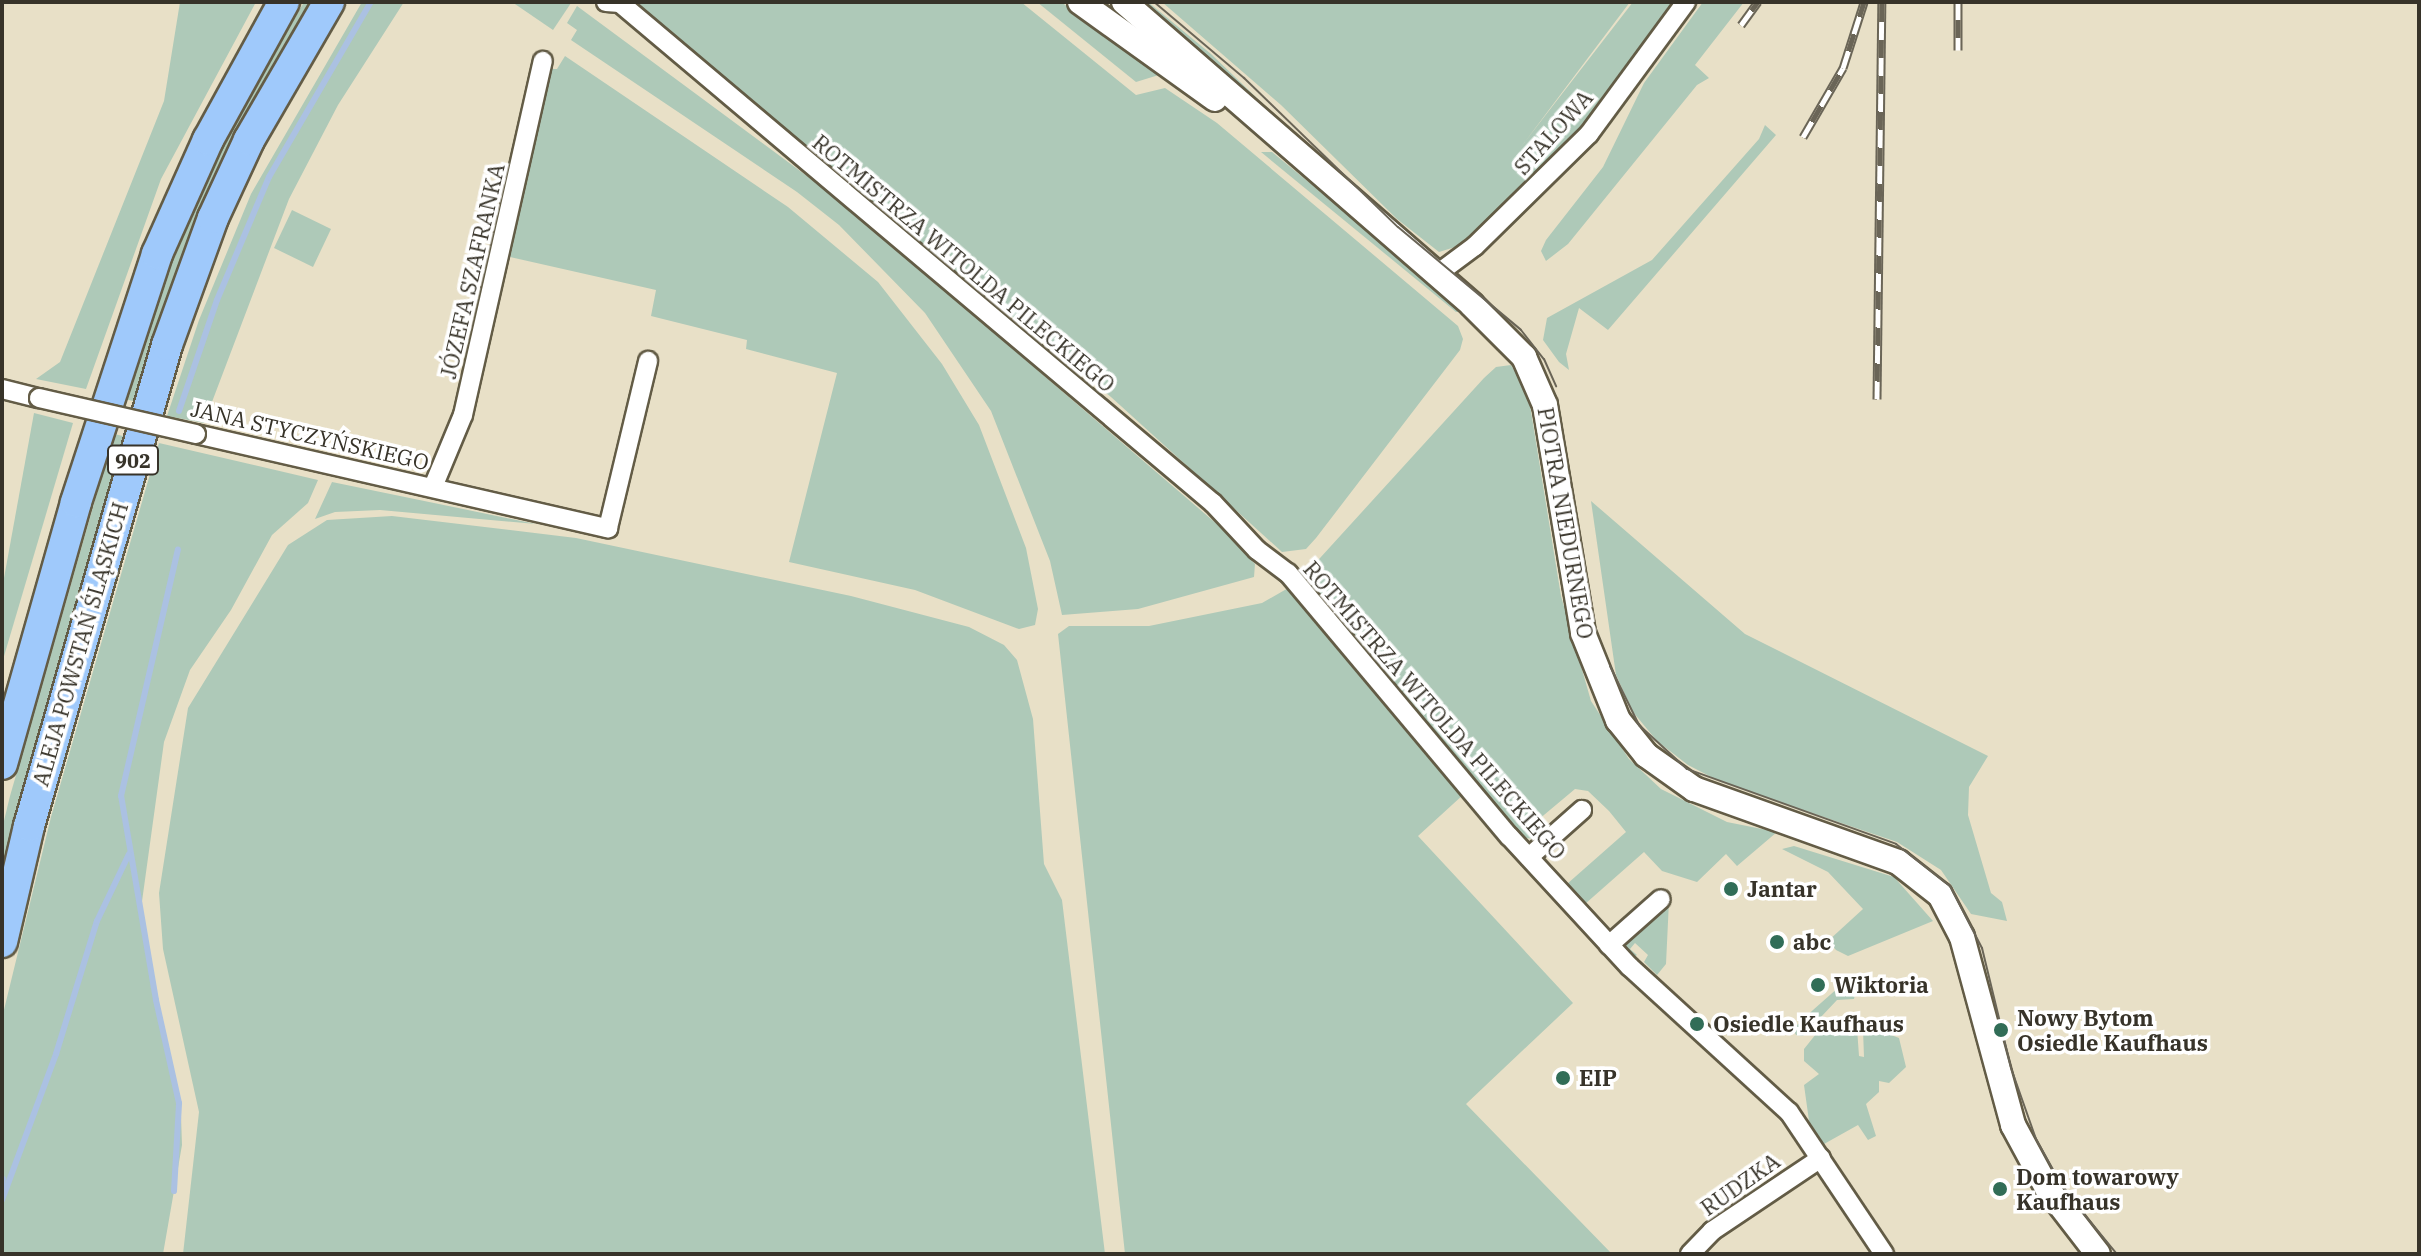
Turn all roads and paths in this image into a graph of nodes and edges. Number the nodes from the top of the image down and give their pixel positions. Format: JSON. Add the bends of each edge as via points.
{"nodes":[{"id":1,"x":284,"y":2,"type":"edge"},
{"id":2,"x":329,"y":2,"type":"edge"},
{"id":3,"x":606,"y":2,"type":"edge"},
{"id":4,"x":1080,"y":2,"type":"edge"},
{"id":5,"x":1124,"y":2,"type":"edge"},
{"id":6,"x":1686,"y":2,"type":"edge"},
{"id":7,"x":543,"y":61,"type":"dead end"},
{"id":8,"x":1281,"y":142,"type":"junction"},
{"id":9,"x":1436,"y":275,"type":"junction"},
{"id":10,"x":648,"y":361,"type":"dead end"},
{"id":11,"x":2,"y":389,"type":"edge"},
{"id":12,"x":433,"y":487,"type":"junction"},
{"id":13,"x":2,"y":764,"type":"edge"},
{"id":14,"x":1582,"y":810,"type":"dead end"},
{"id":15,"x":1529,"y":857,"type":"junction"},
{"id":16,"x":1661,"y":899,"type":"dead end"},
{"id":17,"x":2,"y":942,"type":"edge"},
{"id":18,"x":1609,"y":945,"type":"junction"},
{"id":19,"x":1821,"y":1158,"type":"junction"},
{"id":20,"x":1690,"y":1254,"type":"edge"},
{"id":21,"x":1884,"y":1254,"type":"edge"},
{"id":22,"x":2098,"y":1254,"type":"edge"}],
"edges":[{"from":1,"to":13,"type":"main road","name":"ALEJA POWSTAŃ ŚLĄSKICH","number":"902","via":[[208,140],[152,268],[76,502]]},
{"from":2,"to":17,"type":"main road","name":"ALEJA POWSTAŃ ŚLĄSKICH","number":"902","via":[[249,140],[213,218],[167,345],[33,811]]},
{"from":3,"to":15,"type":"street","name":"ROTMISTRZA WITOLDA PILECKIEGO","via":[[620,3],[1213,503],[1257,550],[1288,573]]},
{"from":4,"to":8,"type":"street","name":"PIOTRA NIEDURNEGO","via":[[1164,66]]},
{"from":5,"to":8,"type":"street","name":"PIOTRA NIEDURNEGO"},
{"from":6,"to":9,"type":"street","name":"STALOWA","via":[[1589,134],[1475,246]]},
{"from":7,"to":12,"type":"street","name":"JÓZEFA SZAFRANKA","via":[[463,415]]},
{"from":8,"to":9,"type":"street","name":"PIOTRA NIEDURNEGO"},
{"from":9,"to":22,"type":"street","name":"PIOTRA NIEDURNEGO","via":[[1511,341],[1537,379],[1583,633],[1606,698],[1625,731],[1657,764],[1694,789],[1898,862],[1940,895],[1962,937],[2013,1125],[2047,1188]]},
{"from":10,"to":12,"type":"street","name":"JANA STYCZYŃSKIEGO","via":[[608,528]]},
{"from":11,"to":12,"type":"street","name":"JANA STYCZYŃSKIEGO","bridge":true},
{"from":14,"to":15,"type":"street"},
{"from":15,"to":18,"type":"street","name":"ROTMISTRZA WITOLDA PILECKIEGO"},
{"from":16,"to":18,"type":"street"},
{"from":18,"to":19,"type":"street","name":"ROTMISTRZA WITOLDA PILECKIEGO","via":[[1784,1106]]},
{"from":19,"to":20,"type":"street","name":"RUDZKA","via":[[1712,1231]]},
{"from":19,"to":21,"type":"street","name":"ROTMISTRZA WITOLDA PILECKIEGO"}]}
